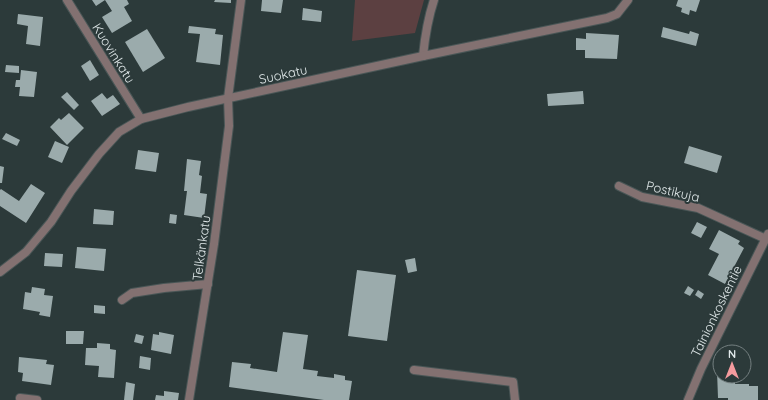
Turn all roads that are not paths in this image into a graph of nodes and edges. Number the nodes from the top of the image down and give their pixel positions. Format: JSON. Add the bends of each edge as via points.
{"nodes":[{"id":1,"x":67,"y":0,"type":"edge"},
{"id":2,"x":241,"y":0,"type":"edge"},
{"id":3,"x":434,"y":0,"type":"edge"},
{"id":4,"x":628,"y":0,"type":"edge"},
{"id":5,"x":423,"y":56,"type":"junction"},
{"id":6,"x":228,"y":98,"type":"junction"},
{"id":7,"x":141,"y":119,"type":"junction"},
{"id":8,"x":619,"y":186,"type":"dead end"},
{"id":9,"x":767,"y":237,"type":"edge"},
{"id":10,"x":0,"y":272,"type":"edge"},
{"id":11,"x":208,"y":284,"type":"junction"},
{"id":12,"x":122,"y":300,"type":"dead end"},
{"id":13,"x":414,"y":370,"type":"dead end"},
{"id":14,"x":20,"y":398,"type":"dead end"},
{"id":15,"x":37,"y":400,"type":"edge"},
{"id":16,"x":189,"y":400,"type":"edge"},
{"id":17,"x":515,"y":400,"type":"edge"},
{"id":18,"x":688,"y":400,"type":"edge"}],
"edges":[{"from":1,"to":7,"type":"street","name":"Kuovinkatu"},
{"from":2,"to":6,"type":"street","name":"Telkänkatu"},
{"from":3,"to":5,"type":"street","via":[[424,38]]},
{"from":4,"to":5,"type":"street","name":"Suokatu","via":[[618,14],[606,18]]},
{"from":5,"to":6,"type":"street","name":"Suokatu"},
{"from":6,"to":7,"type":"street","name":"Suokatu"},
{"from":6,"to":11,"type":"street","name":"Telkänkatu","via":[[229,126]]},
{"from":7,"to":10,"type":"street","name":"Suokatu","via":[[119,132],[99,154],[51,222],[26,252]]},
{"from":8,"to":9,"type":"street","name":"Postikuja","via":[[642,197],[698,208]]},
{"from":9,"to":18,"type":"street","name":"Tainionkoskentie"},
{"from":11,"to":12,"type":"street","via":[[132,293]]},
{"from":11,"to":16,"type":"street","name":"Telkänkatu"},
{"from":13,"to":17,"type":"street","via":[[513,382]]},
{"from":14,"to":15,"type":"street"}]}
